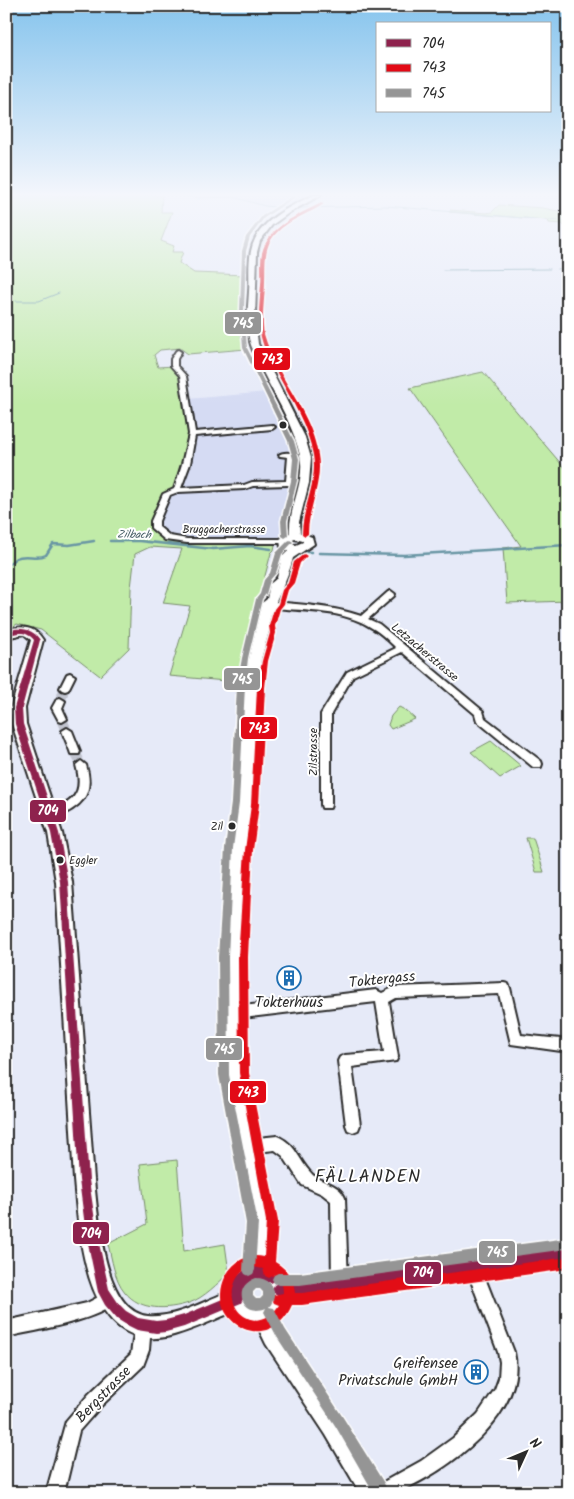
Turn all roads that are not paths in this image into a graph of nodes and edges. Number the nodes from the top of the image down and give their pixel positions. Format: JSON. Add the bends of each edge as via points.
{"nodes":[{"id":1,"x":255,"y":265,"type":"edge"},
{"id":2,"x":178,"y":352,"type":"dead end"},
{"id":3,"x":272,"y":427,"type":"dead end"},
{"id":4,"x":192,"y":434,"type":"junction"},
{"id":5,"x":282,"y":455,"type":"dead end"},
{"id":6,"x":177,"y":490,"type":"junction"},
{"id":7,"x":295,"y":535,"type":"junction"},
{"id":8,"x":285,"y":543,"type":"junction"},
{"id":9,"x":297,"y":550,"type":"junction"},
{"id":10,"x":276,"y":584,"type":"junction"},
{"id":11,"x":391,"y":594,"type":"dead end"},
{"id":12,"x":273,"y":602,"type":"junction"},
{"id":13,"x":363,"y":619,"type":"junction"},
{"id":14,"x":6,"y":634,"type":"edge"},
{"id":15,"x":403,"y":648,"type":"junction"},
{"id":16,"x":70,"y":676,"type":"dead end"},
{"id":17,"x":66,"y":688,"type":"tunnel mouth"},
{"id":18,"x":60,"y":701,"type":"tunnel mouth"},
{"id":19,"x":12,"y":710,"type":"edge"},
{"id":20,"x":62,"y":719,"type":"tunnel mouth"},
{"id":21,"x":67,"y":731,"type":"tunnel mouth"},
{"id":22,"x":75,"y":752,"type":"tunnel mouth"},
{"id":23,"x":537,"y":764,"type":"dead end"},
{"id":24,"x":81,"y":765,"type":"tunnel mouth"},
{"id":25,"x":326,"y":805,"type":"dead end"},
{"id":26,"x":49,"y":815,"type":"junction"},
{"id":27,"x":382,"y":999,"type":"junction"},
{"id":28,"x":234,"y":1013,"type":"junction"},
{"id":29,"x":568,"y":1044,"type":"edge"},
{"id":30,"x":353,"y":1125,"type":"dead end"},
{"id":31,"x":248,"y":1146,"type":"junction"},
{"id":32,"x":568,"y":1253,"type":"edge"},
{"id":33,"x":473,"y":1265,"type":"junction"},
{"id":34,"x":259,"y":1271,"type":"junction"},
{"id":35,"x":340,"y":1284,"type":"junction"},
{"id":36,"x":278,"y":1288,"type":"junction"},
{"id":37,"x":237,"y":1299,"type":"junction"},
{"id":38,"x":108,"y":1300,"type":"junction"},
{"id":39,"x":261,"y":1317,"type":"junction"},
{"id":40,"x":143,"y":1326,"type":"junction"},
{"id":41,"x":6,"y":1330,"type":"edge"},
{"id":42,"x":55,"y":1493,"type":"edge"},
{"id":43,"x":370,"y":1493,"type":"edge"},
{"id":44,"x":381,"y":1493,"type":"edge"}],
"edges":[{"from":1,"to":7,"type":"main road","via":[[251,331],[254,344],[300,437],[306,458],[304,483],[294,522]]},
{"from":2,"to":4,"type":"street","name":"Bruggacherstrasse","via":[[174,366],[183,376]]},
{"from":3,"to":4,"type":"street"},
{"from":4,"to":6,"type":"street","name":"Bruggacherstrasse"},
{"from":5,"to":6,"type":"street","via":[[292,455],[289,483]]},
{"from":6,"to":8,"type":"street","name":"Bruggacherstrasse","via":[[167,494],[155,521],[155,528],[168,538]]},
{"from":7,"to":8,"type":"main road","via":[[287,537]]},
{"from":7,"to":9,"type":"main road","via":[[305,536],[310,542]]},
{"from":8,"to":9,"type":"main road"},
{"from":8,"to":10,"type":"main road","via":[[274,578]]},
{"from":9,"to":10,"type":"main road","via":[[288,557],[282,579]]},
{"from":10,"to":12,"type":"main road"},
{"from":11,"to":13,"type":"street"},
{"from":12,"to":13,"type":"street","name":"Letzacherstrasse","via":[[332,610]]},
{"from":12,"to":28,"type":"main road","via":[[269,626],[263,632],[255,659],[251,687],[232,957]]},
{"from":13,"to":15,"type":"street","name":"Letzacherstrasse"},
{"from":14,"to":19,"type":"main road","via":[[26,631],[38,640]]},
{"from":15,"to":23,"type":"street","name":"Letzacherstrasse","via":[[480,713],[480,719]]},
{"from":15,"to":25,"type":"street","name":"Zilstrasse","via":[[350,674],[326,714]]},
{"from":16,"to":17,"type":"street"},
{"from":18,"to":20,"type":"street","via":[[58,708]]},
{"from":19,"to":26,"type":"main road"},
{"from":21,"to":22,"type":"street"},
{"from":24,"to":26,"type":"street","via":[[86,778],[80,796],[70,807]]},
{"from":26,"to":38,"type":"main road","via":[[64,882],[89,1227],[98,1274]]},
{"from":27,"to":28,"type":"street","name":"Toktergass","via":[[376,996]]},
{"from":27,"to":29,"type":"street","name":"Toktergass","via":[[395,993],[504,988],[516,1040]]},
{"from":27,"to":30,"type":"street","via":[[391,1057],[345,1062]]},
{"from":28,"to":31,"type":"main road","via":[[234,1074]]},
{"from":31,"to":34,"type":"main road","via":[[262,1222]]},
{"from":31,"to":35,"type":"street","via":[[278,1143],[288,1151],[307,1180],[338,1198]]},
{"from":32,"to":33,"type":"main road"},
{"from":33,"to":35,"type":"main road"},
{"from":33,"to":44,"type":"street","via":[[508,1361],[503,1392],[481,1425],[466,1439],[433,1464]]},
{"from":34,"to":36,"type":"main road","via":[[271,1276]]},
{"from":34,"to":37,"type":"main road","via":[[248,1273],[240,1281]]},
{"from":35,"to":36,"type":"main road"},
{"from":36,"to":39,"type":"main road","via":[[273,1310]]},
{"from":37,"to":39,"type":"main road","via":[[246,1313]]},
{"from":37,"to":40,"type":"main road","via":[[166,1327]]},
{"from":38,"to":40,"type":"main road","via":[[123,1315]]},
{"from":38,"to":41,"type":"street","via":[[89,1310]]},
{"from":39,"to":43,"type":"street"},
{"from":40,"to":42,"type":"street","name":"Bergstrasse","via":[[137,1360],[72,1427]]}]}
